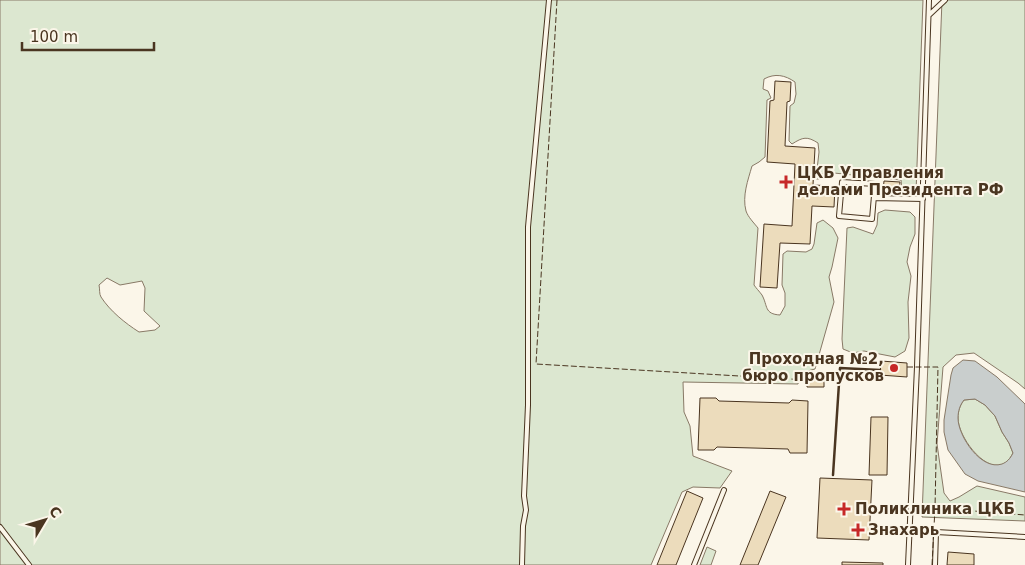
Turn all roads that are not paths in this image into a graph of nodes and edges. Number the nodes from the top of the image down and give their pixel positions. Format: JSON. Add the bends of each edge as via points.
{"nodes":[{"id":1,"x":549,"y":0,"type":"edge"},
{"id":2,"x":929,"y":0,"type":"edge"},
{"id":3,"x":944,"y":0,"type":"edge"},
{"id":4,"x":929,"y":15,"type":"junction"},
{"id":5,"x":874,"y":198,"type":"junction"},
{"id":6,"x":923,"y":198,"type":"junction"},
{"id":7,"x":724,"y":490,"type":"dead end"},
{"id":8,"x":0,"y":527,"type":"edge"},
{"id":9,"x":1025,"y":537,"type":"edge"},
{"id":10,"x":29,"y":565,"type":"edge"},
{"id":11,"x":522,"y":565,"type":"edge"},
{"id":12,"x":694,"y":565,"type":"edge"},
{"id":13,"x":908,"y":565,"type":"edge"},
{"id":14,"x":935,"y":565,"type":"edge"}],
"edges":[{"from":1,"to":11,"type":"lane","via":[[528,227],[528,405]]},
{"from":2,"to":4,"type":"lane"},
{"from":3,"to":4,"type":"lane"},
{"from":4,"to":6,"type":"lane"},
{"from":5,"to":5,"type":"lane","via":[[872,219],[839,216],[842,182],[875,184]]},
{"from":5,"to":6,"type":"lane"},
{"from":6,"to":13,"type":"lane"},
{"from":7,"to":12,"type":"lane"},
{"from":8,"to":10,"type":"lane"},
{"from":9,"to":14,"type":"lane","via":[[936,532]]}]}
